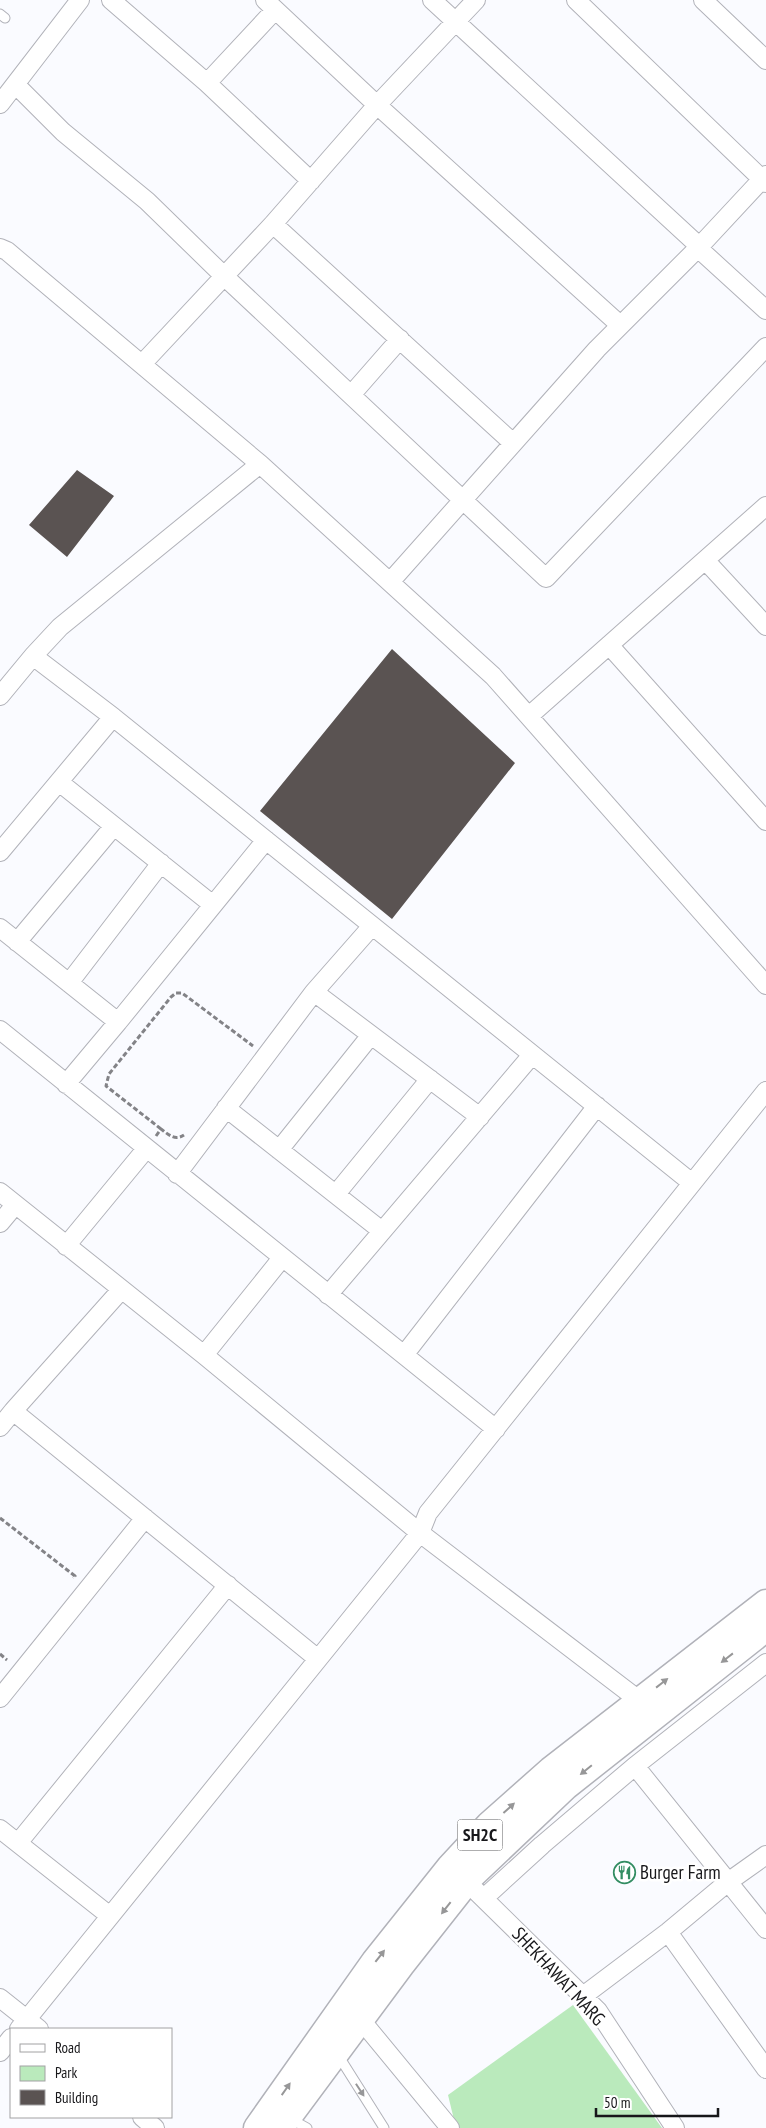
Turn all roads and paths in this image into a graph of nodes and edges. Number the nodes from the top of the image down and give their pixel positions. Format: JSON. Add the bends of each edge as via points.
{"nodes":[{"id":1,"x":80,"y":0,"type":"edge"},
{"id":2,"x":111,"y":0,"type":"edge"},
{"id":3,"x":432,"y":0,"type":"edge"},
{"id":4,"x":476,"y":0,"type":"edge"},
{"id":5,"x":576,"y":0,"type":"edge"},
{"id":6,"x":703,"y":0,"type":"edge"},
{"id":7,"x":270,"y":5,"type":"edge"},
{"id":8,"x":456,"y":22,"type":"junction"},
{"id":9,"x":766,"y":60,"type":"edge"},
{"id":10,"x":208,"y":83,"type":"junction"},
{"id":11,"x":16,"y":85,"type":"junction"},
{"id":12,"x":0,"y":104,"type":"edge"},
{"id":13,"x":377,"y":106,"type":"junction"},
{"id":14,"x":765,"y":179,"type":"edge"},
{"id":15,"x":311,"y":181,"type":"junction"},
{"id":16,"x":273,"y":224,"type":"junction"},
{"id":17,"x":698,"y":247,"type":"junction"},
{"id":18,"x":0,"y":248,"type":"edge"},
{"id":19,"x":224,"y":276,"type":"junction"},
{"id":20,"x":766,"y":310,"type":"edge"},
{"id":21,"x":620,"y":325,"type":"junction"},
{"id":22,"x":400,"y":339,"type":"junction"},
{"id":23,"x":766,"y":347,"type":"edge"},
{"id":24,"x":142,"y":364,"type":"junction"},
{"id":25,"x":351,"y":395,"type":"junction"},
{"id":26,"x":513,"y":443,"type":"junction"},
{"id":27,"x":260,"y":464,"type":"junction"},
{"id":28,"x":463,"y":499,"type":"junction"},
{"id":29,"x":766,"y":506,"type":"edge"},
{"id":30,"x":705,"y":560,"type":"junction"},
{"id":31,"x":390,"y":582,"type":"junction"},
{"id":32,"x":766,"y":626,"type":"edge"},
{"id":33,"x":609,"y":645,"type":"junction"},
{"id":34,"x":33,"y":656,"type":"junction"},
{"id":35,"x":0,"y":696,"type":"edge"},
{"id":36,"x":529,"y":716,"type":"junction"},
{"id":37,"x":113,"y":718,"type":"junction"},
{"id":38,"x":59,"y":782,"type":"junction"},
{"id":39,"x":766,"y":820,"type":"edge"},
{"id":40,"x":114,"y":826,"type":"junction"},
{"id":41,"x":266,"y":840,"type":"junction"},
{"id":42,"x":0,"y":852,"type":"edge"},
{"id":43,"x":161,"y":863,"type":"junction"},
{"id":44,"x":213,"y":905,"type":"junction"},
{"id":45,"x":372,"y":926,"type":"junction"},
{"id":46,"x":0,"y":928,"type":"edge"},
{"id":47,"x":17,"y":942,"type":"junction"},
{"id":48,"x":763,"y":977,"type":"edge"},
{"id":49,"x":69,"y":983,"type":"junction"},
{"id":50,"x":314,"y":992,"type":"junction"},
{"id":51,"x":118,"y":1022,"type":"junction"},
{"id":52,"x":0,"y":1030,"type":"edge"},
{"id":53,"x":371,"y":1035,"type":"junction"},
{"id":54,"x":254,"y":1051,"type":"dead end"},
{"id":55,"x":532,"y":1055,"type":"junction"},
{"id":56,"x":430,"y":1079,"type":"junction"},
{"id":57,"x":66,"y":1084,"type":"junction"},
{"id":58,"x":766,"y":1091,"type":"edge"},
{"id":59,"x":597,"y":1106,"type":"junction"},
{"id":60,"x":226,"y":1108,"type":"junction"},
{"id":61,"x":480,"y":1117,"type":"junction"},
{"id":62,"x":161,"y":1129,"type":"junction"},
{"id":63,"x":189,"y":1129,"type":"dead end"},
{"id":64,"x":146,"y":1149,"type":"junction"},
{"id":65,"x":279,"y":1150,"type":"junction"},
{"id":66,"x":177,"y":1174,"type":"junction"},
{"id":67,"x":692,"y":1183,"type":"junction"},
{"id":68,"x":0,"y":1192,"type":"edge"},
{"id":69,"x":336,"y":1194,"type":"junction"},
{"id":70,"x":15,"y":1205,"type":"junction"},
{"id":71,"x":0,"y":1223,"type":"edge"},
{"id":72,"x":382,"y":1231,"type":"junction"},
{"id":73,"x":66,"y":1246,"type":"junction"},
{"id":74,"x":282,"y":1258,"type":"junction"},
{"id":75,"x":121,"y":1290,"type":"junction"},
{"id":76,"x":328,"y":1295,"type":"junction"},
{"id":77,"x":204,"y":1355,"type":"junction"},
{"id":78,"x":404,"y":1355,"type":"junction"},
{"id":79,"x":12,"y":1412,"type":"junction"},
{"id":80,"x":0,"y":1427,"type":"edge"},
{"id":81,"x":496,"y":1429,"type":"junction"},
{"id":82,"x":0,"y":1518,"type":"edge"},
{"id":83,"x":145,"y":1518,"type":"junction"},
{"id":84,"x":420,"y":1533,"type":"junction"},
{"id":85,"x":75,"y":1576,"type":"dead end"},
{"id":86,"x":228,"y":1585,"type":"junction"},
{"id":87,"x":766,"y":1603,"type":"edge"},
{"id":88,"x":766,"y":1628,"type":"edge"},
{"id":89,"x":0,"y":1654,"type":"edge"},
{"id":90,"x":318,"y":1659,"type":"junction"},
{"id":91,"x":7,"y":1660,"type":"dead end"},
{"id":92,"x":766,"y":1662,"type":"edge"},
{"id":93,"x":0,"y":1698,"type":"edge"},
{"id":94,"x":640,"y":1700,"type":"junction"},
{"id":95,"x":627,"y":1755,"type":"junction"},
{"id":96,"x":0,"y":1829,"type":"edge"},
{"id":97,"x":18,"y":1844,"type":"junction"},
{"id":98,"x":766,"y":1855,"type":"edge"},
{"id":99,"x":467,"y":1882,"type":"junction"},
{"id":100,"x":728,"y":1882,"type":"junction"},
{"id":101,"x":110,"y":1916,"type":"junction"},
{"id":102,"x":766,"y":1929,"type":"edge"},
{"id":103,"x":668,"y":1932,"type":"junction"},
{"id":104,"x":583,"y":1996,"type":"junction"},
{"id":105,"x":0,"y":1998,"type":"edge"},
{"id":106,"x":361,"y":2020,"type":"junction"},
{"id":107,"x":28,"y":2026,"type":"edge"},
{"id":108,"x":10,"y":2039,"type":"edge"},
{"id":109,"x":328,"y":2046,"type":"junction"},
{"id":110,"x":0,"y":2052,"type":"edge"},
{"id":111,"x":766,"y":2069,"type":"edge"},
{"id":112,"x":143,"y":2118,"type":"edge"},
{"id":113,"x":291,"y":2124,"type":"edge"},
{"id":114,"x":155,"y":2128,"type":"edge"},
{"id":115,"x":257,"y":2128,"type":"edge"},
{"id":116,"x":384,"y":2128,"type":"edge"},
{"id":117,"x":450,"y":2128,"type":"edge"},
{"id":118,"x":675,"y":2128,"type":"edge"}],
"edges":[{"from":1,"to":11,"type":"street"},
{"from":2,"to":10,"type":"street"},
{"from":3,"to":8,"type":"street"},
{"from":4,"to":8,"type":"street"},
{"from":5,"to":14,"type":"street"},
{"from":6,"to":9,"type":"street"},
{"from":7,"to":10,"type":"street"},
{"from":7,"to":13,"type":"street"},
{"from":8,"to":13,"type":"street"},
{"from":8,"to":17,"type":"street"},
{"from":10,"to":15,"type":"street"},
{"from":11,"to":12,"type":"street"},
{"from":11,"to":19,"type":"street","via":[[63,132],[147,201]]},
{"from":13,"to":15,"type":"street"},
{"from":13,"to":21,"type":"street"},
{"from":14,"to":17,"type":"street"},
{"from":15,"to":16,"type":"street"},
{"from":16,"to":19,"type":"street"},
{"from":16,"to":22,"type":"street"},
{"from":17,"to":20,"type":"street"},
{"from":17,"to":21,"type":"street"},
{"from":18,"to":24,"type":"street"},
{"from":19,"to":24,"type":"street"},
{"from":19,"to":25,"type":"street"},
{"from":21,"to":26,"type":"street"},
{"from":22,"to":25,"type":"street"},
{"from":22,"to":26,"type":"street"},
{"from":23,"to":28,"type":"street","via":[[546,578]]},
{"from":24,"to":27,"type":"street"},
{"from":25,"to":28,"type":"street"},
{"from":26,"to":28,"type":"street"},
{"from":27,"to":31,"type":"street"},
{"from":27,"to":34,"type":"street","via":[[60,627]]},
{"from":28,"to":31,"type":"street"},
{"from":29,"to":30,"type":"street"},
{"from":30,"to":32,"type":"street"},
{"from":30,"to":33,"type":"street"},
{"from":31,"to":36,"type":"street","via":[[492,676]]},
{"from":33,"to":36,"type":"street"},
{"from":33,"to":39,"type":"street"},
{"from":34,"to":35,"type":"street"},
{"from":34,"to":37,"type":"street"},
{"from":36,"to":48,"type":"street"},
{"from":37,"to":38,"type":"street"},
{"from":37,"to":41,"type":"street"},
{"from":38,"to":40,"type":"street"},
{"from":38,"to":42,"type":"street"},
{"from":40,"to":43,"type":"street"},
{"from":40,"to":47,"type":"street"},
{"from":41,"to":44,"type":"street"},
{"from":41,"to":45,"type":"street"},
{"from":43,"to":44,"type":"street"},
{"from":43,"to":49,"type":"street"},
{"from":44,"to":51,"type":"street"},
{"from":45,"to":50,"type":"street"},
{"from":45,"to":55,"type":"street"},
{"from":46,"to":47,"type":"street"},
{"from":47,"to":49,"type":"street"},
{"from":49,"to":51,"type":"street"},
{"from":50,"to":53,"type":"street"},
{"from":50,"to":60,"type":"street"},
{"from":51,"to":57,"type":"street"},
{"from":52,"to":57,"type":"street"},
{"from":53,"to":56,"type":"street"},
{"from":53,"to":65,"type":"street"},
{"from":54,"to":62,"type":"path","via":[[252,1046],[182,993],[176,993],[109,1074],[106,1086]]},
{"from":55,"to":59,"type":"street"},
{"from":55,"to":61,"type":"street"},
{"from":56,"to":61,"type":"street"},
{"from":56,"to":69,"type":"street"},
{"from":57,"to":64,"type":"street"},
{"from":58,"to":67,"type":"street"},
{"from":59,"to":67,"type":"street"},
{"from":59,"to":78,"type":"street"},
{"from":60,"to":65,"type":"street"},
{"from":60,"to":66,"type":"street"},
{"from":61,"to":72,"type":"street"},
{"from":62,"to":63,"type":"path","via":[[177,1138]]},
{"from":62,"to":64,"type":"path"},
{"from":64,"to":66,"type":"street"},
{"from":64,"to":73,"type":"street"},
{"from":65,"to":69,"type":"street"},
{"from":66,"to":74,"type":"street"},
{"from":67,"to":81,"type":"street"},
{"from":68,"to":70,"type":"street"},
{"from":69,"to":72,"type":"street"},
{"from":70,"to":71,"type":"street"},
{"from":70,"to":73,"type":"street"},
{"from":72,"to":76,"type":"street"},
{"from":73,"to":75,"type":"street"},
{"from":74,"to":76,"type":"street"},
{"from":74,"to":77,"type":"street"},
{"from":75,"to":77,"type":"street"},
{"from":75,"to":79,"type":"street"},
{"from":76,"to":78,"type":"street"},
{"from":77,"to":84,"type":"street"},
{"from":78,"to":81,"type":"street"},
{"from":79,"to":80,"type":"street"},
{"from":79,"to":83,"type":"street"},
{"from":81,"to":84,"type":"street","via":[[428,1513]]},
{"from":82,"to":85,"type":"path"},
{"from":83,"to":86,"type":"street"},
{"from":83,"to":93,"type":"street"},
{"from":84,"to":90,"type":"street"},
{"from":84,"to":94,"type":"street"},
{"from":86,"to":90,"type":"street"},
{"from":86,"to":97,"type":"street"},
{"from":94,"to":87,"type":"main road","number":"SH2C","one_way":true},
{"from":88,"to":95,"type":"main road","number":"SH2C","one_way":true},
{"from":89,"to":91,"type":"path"},
{"from":90,"to":101,"type":"street"},
{"from":92,"to":95,"type":"street"},
{"from":99,"to":94,"type":"main road","number":"SH2C","one_way":true,"via":[[489,1825],[551,1770]]},
{"from":95,"to":99,"type":"main road","number":"SH2C","via":[[566,1786]]},
{"from":95,"to":100,"type":"street"},
{"from":96,"to":97,"type":"street"},
{"from":97,"to":101,"type":"street"},
{"from":98,"to":100,"type":"street"},
{"from":99,"to":104,"type":"street","name":"SHEKHAWAT MARG"},
{"from":99,"to":106,"type":"main road","number":"SH2C","one_way":true},
{"from":109,"to":99,"type":"main road","number":"SH2C","one_way":true,"via":[[376,1961]]},
{"from":100,"to":102,"type":"street"},
{"from":100,"to":103,"type":"street"},
{"from":101,"to":107,"type":"street"},
{"from":103,"to":104,"type":"street"},
{"from":103,"to":111,"type":"street"},
{"from":104,"to":118,"type":"street","name":"SHEKHAWAT MARG","via":[[598,2011]]},
{"from":105,"to":107,"type":"street"},
{"from":106,"to":109,"type":"main road","number":"SH2C"},
{"from":106,"to":117,"type":"street"},
{"from":108,"to":110,"type":"street"},
{"from":109,"to":113,"type":"main road","number":"SH2C"},
{"from":115,"to":109,"type":"main road","number":"SH2C","one_way":true},
{"from":109,"to":116,"type":"lane","one_way":true},
{"from":112,"to":114,"type":"street"}]}
